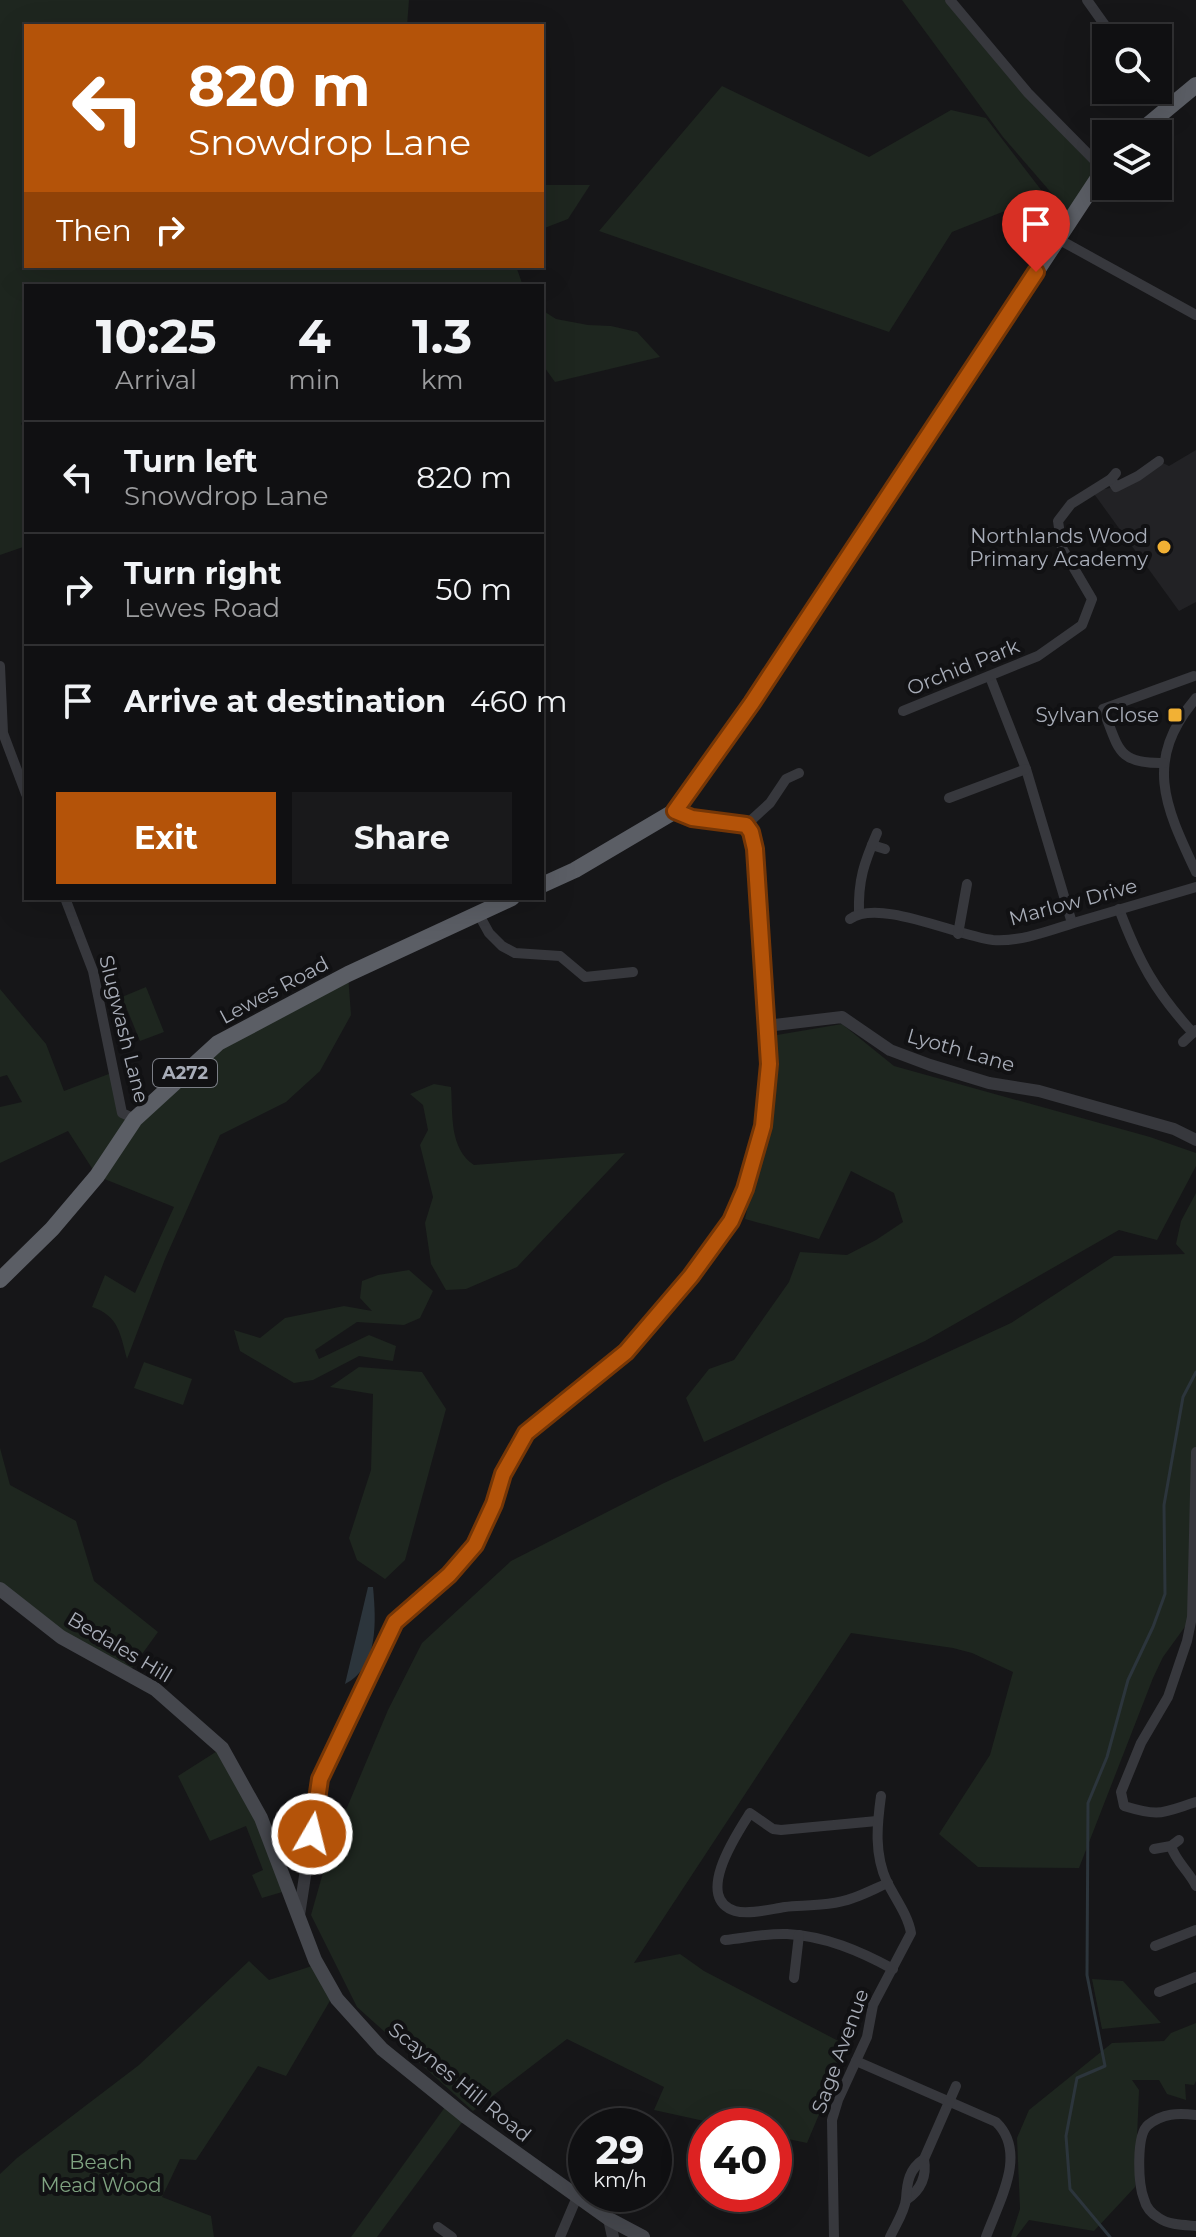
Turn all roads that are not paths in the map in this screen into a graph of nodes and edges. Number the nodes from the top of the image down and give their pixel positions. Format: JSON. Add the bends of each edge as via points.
{"nodes":[{"id":1,"x":950,"y":0,"type":"edge"},
{"id":2,"x":1087,"y":0,"type":"edge"},
{"id":3,"x":1104,"y":24,"type":"edge"},
{"id":4,"x":1196,"y":85,"type":"edge"},
{"id":5,"x":1174,"y":102,"type":"joint"},
{"id":6,"x":1153,"y":120,"type":"edge"},
{"id":7,"x":1092,"y":155,"type":"edge"},
{"id":8,"x":1092,"y":187,"type":"edge"},
{"id":9,"x":1058,"y":239,"type":"junction"},
{"id":10,"x":1196,"y":315,"type":"edge"},
{"id":11,"x":1159,"y":461,"type":"dead end"},
{"id":12,"x":0,"y":666,"type":"edge"},
{"id":13,"x":1194,"y":676,"type":"dead end"},
{"id":14,"x":990,"y":677,"type":"junction"},
{"id":15,"x":1195,"y":700,"type":"edge"},
{"id":16,"x":903,"y":711,"type":"dead end"},
{"id":17,"x":1164,"y":763,"type":"junction"},
{"id":18,"x":1026,"y":769,"type":"junction"},
{"id":19,"x":799,"y":773,"type":"dead end"},
{"id":20,"x":24,"y":789,"type":"edge"},
{"id":21,"x":949,"y":798,"type":"dead end"},
{"id":22,"x":675,"y":811,"type":"junction"},
{"id":23,"x":746,"y":825,"type":"junction"},
{"id":24,"x":877,"y":833,"type":"dead end"},
{"id":25,"x":872,"y":845,"type":"junction"},
{"id":26,"x":885,"y":849,"type":"dead end"},
{"id":27,"x":1196,"y":872,"type":"edge"},
{"id":28,"x":544,"y":884,"type":"edge"},
{"id":29,"x":1196,"y":887,"type":"edge"},
{"id":30,"x":969,"y":891,"type":"dead end"},
{"id":31,"x":66,"y":900,"type":"edge"},
{"id":32,"x":507,"y":900,"type":"edge"},
{"id":33,"x":1119,"y":909,"type":"junction"},
{"id":34,"x":478,"y":913,"type":"junction"},
{"id":35,"x":1072,"y":923,"type":"junction"},
{"id":36,"x":958,"y":934,"type":"junction"},
{"id":37,"x":633,"y":972,"type":"dead end"},
{"id":38,"x":766,"y":1026,"type":"junction"},
{"id":39,"x":1194,"y":1031,"type":"edge"},
{"id":40,"x":1183,"y":1042,"type":"dead end"},
{"id":41,"x":135,"y":1119,"type":"junction"},
{"id":42,"x":1196,"y":1140,"type":"edge"},
{"id":43,"x":0,"y":1280,"type":"edge"},
{"id":44,"x":1196,"y":1452,"type":"edge"},
{"id":45,"x":0,"y":1589,"type":"edge"},
{"id":46,"x":881,"y":1796,"type":"dead end"},
{"id":47,"x":1196,"y":1802,"type":"edge"},
{"id":48,"x":877,"y":1821,"type":"junction"},
{"id":49,"x":1154,"y":1849,"type":"dead end"},
{"id":50,"x":888,"y":1883,"type":"junction"},
{"id":51,"x":1196,"y":1886,"type":"edge"},
{"id":52,"x":299,"y":1915,"type":"junction"},
{"id":53,"x":1196,"y":1930,"type":"edge"},
{"id":54,"x":799,"y":1935,"type":"junction"},
{"id":55,"x":725,"y":1940,"type":"dead end"},
{"id":56,"x":1155,"y":1946,"type":"dead end"},
{"id":57,"x":893,"y":1969,"type":"junction"},
{"id":58,"x":1196,"y":1977,"type":"edge"},
{"id":59,"x":794,"y":1978,"type":"dead end"},
{"id":60,"x":1159,"y":1992,"type":"dead end"},
{"id":61,"x":856,"y":2061,"type":"junction"},
{"id":62,"x":956,"y":2086,"type":"dead end"},
{"id":63,"x":949,"y":2102,"type":"junction"},
{"id":64,"x":1196,"y":2115,"type":"edge"},
{"id":65,"x":568,"y":2191,"type":"edge"},
{"id":66,"x":571,"y":2212,"type":"edge"},
{"id":67,"x":599,"y":2212,"type":"edge"},
{"id":68,"x":609,"y":2219,"type":"junction"},
{"id":69,"x":1196,"y":2226,"type":"edge"},
{"id":70,"x":438,"y":2227,"type":"dead end"},
{"id":71,"x":452,"y":2237,"type":"edge"},
{"id":72,"x":560,"y":2237,"type":"edge"},
{"id":73,"x":613,"y":2237,"type":"edge"},
{"id":74,"x":643,"y":2237,"type":"edge"},
{"id":75,"x":834,"y":2237,"type":"edge"},
{"id":76,"x":890,"y":2237,"type":"edge"},
{"id":77,"x":986,"y":2237,"type":"edge"}],
"edges":[{"from":1,"to":7,"type":"street","via":[[1028,93]]},
{"from":2,"to":3,"type":"street"},
{"from":4,"to":5,"type":"highway"},
{"from":5,"to":6,"type":"highway"},
{"from":8,"to":9,"type":"highway"},
{"from":9,"to":10,"type":"street"},
{"from":9,"to":22,"type":"highway"},
{"from":11,"to":14,"type":"street","name":"Orchid Park","via":[[1116,487],[1114,476],[1071,504],[1058,521],[1062,548],[1092,599],[1082,625],[1038,656]]},
{"from":12,"to":20,"type":"street","via":[[3,733]]},
{"from":13,"to":17,"type":"street","via":[[1103,709],[1118,748],[1128,759]]},
{"from":14,"to":16,"type":"street","name":"Orchid Park","via":[[914,701]]},
{"from":14,"to":18,"type":"street"},
{"from":15,"to":17,"type":"street","via":[[1175,725]]},
{"from":17,"to":27,"type":"street","via":[[1165,797]]},
{"from":18,"to":21,"type":"street"},
{"from":18,"to":35,"type":"street"},
{"from":19,"to":23,"type":"street","via":[[786,779]]},
{"from":22,"to":23,"type":"street"},
{"from":22,"to":28,"type":"highway"},
{"from":23,"to":38,"type":"street","via":[[755,849]]},
{"from":24,"to":25,"type":"street","name":"Marlow Drive"},
{"from":25,"to":26,"type":"street"},
{"from":25,"to":36,"type":"street","name":"Marlow Drive","via":[[859,880],[855,916],[903,915]]},
{"from":29,"to":33,"type":"street","name":"Marlow Drive"},
{"from":30,"to":36,"type":"street"},
{"from":31,"to":41,"type":"street","name":"Slugwash Lane","via":[[93,971],[122,1113]]},
{"from":32,"to":34,"type":"highway","name":"Lewes Road","number":"A272"},
{"from":33,"to":35,"type":"street","name":"Marlow Drive"},
{"from":33,"to":39,"type":"street","via":[[1136,955]]},
{"from":34,"to":37,"type":"street","via":[[489,933],[515,953],[560,956],[585,977]]},
{"from":34,"to":41,"type":"highway","name":"Lewes Road","number":"A272","via":[[218,1043]]},
{"from":35,"to":36,"type":"street","name":"Marlow Drive","via":[[996,940]]},
{"from":38,"to":42,"type":"street","name":"Lyoth Lane","via":[[842,1017],[890,1050],[930,1065],[1174,1129]]},
{"from":38,"to":52,"type":"street","via":[[769,1064],[763,1126],[731,1221],[626,1352],[526,1433],[475,1545],[395,1622],[320,1779]]},
{"from":39,"to":40,"type":"street"},
{"from":41,"to":43,"type":"highway","name":"Lewes Road","number":"A272","via":[[97,1176]]},
{"from":44,"to":47,"type":"street","via":[[1195,1599],[1187,1641],[1168,1697],[1121,1792],[1124,1806],[1149,1814]]},
{"from":45,"to":52,"type":"main road","name":"Bedales Hill","via":[[61,1637],[155,1689],[222,1748],[261,1818]]},
{"from":46,"to":48,"type":"street","name":"Sage Avenue"},
{"from":48,"to":50,"type":"street","name":"Sage Avenue","via":[[880,1867]]},
{"from":48,"to":50,"type":"street","via":[[781,1830],[750,1813],[719,1869],[720,1896],[736,1911],[853,1899]]},
{"from":49,"to":51,"type":"street","via":[[1175,1843],[1174,1856]]},
{"from":50,"to":57,"type":"street","name":"Sage Avenue","via":[[911,1933]]},
{"from":52,"to":65,"type":"main road","name":"Scaynes Hill Road","via":[[308,1946],[337,1999],[382,2049]]},
{"from":53,"to":56,"type":"street"},
{"from":54,"to":55,"type":"street"},
{"from":54,"to":57,"type":"street","via":[[845,1945]]},
{"from":54,"to":59,"type":"street"},
{"from":57,"to":61,"type":"street","name":"Sage Avenue","via":[[873,2005]]},
{"from":58,"to":60,"type":"street"},
{"from":61,"to":63,"type":"street"},
{"from":61,"to":75,"type":"street","name":"Sage Avenue","via":[[832,2120]]},
{"from":62,"to":63,"type":"street"},
{"from":63,"to":76,"type":"street","via":[[924,2159],[909,2177],[906,2200]]},
{"from":63,"to":77,"type":"street","via":[[996,2122],[1007,2133],[1012,2150],[1010,2171]]},
{"from":64,"to":69,"type":"street","via":[[1175,2113],[1148,2125],[1141,2134],[1140,2166],[1148,2208],[1166,2223]]},
{"from":66,"to":72,"type":"street"},
{"from":67,"to":68,"type":"main road","name":"Scaynes Hill Road"},
{"from":68,"to":73,"type":"street"},
{"from":68,"to":74,"type":"main road","name":"Scaynes Hill Road"},
{"from":70,"to":71,"type":"street"}]}
